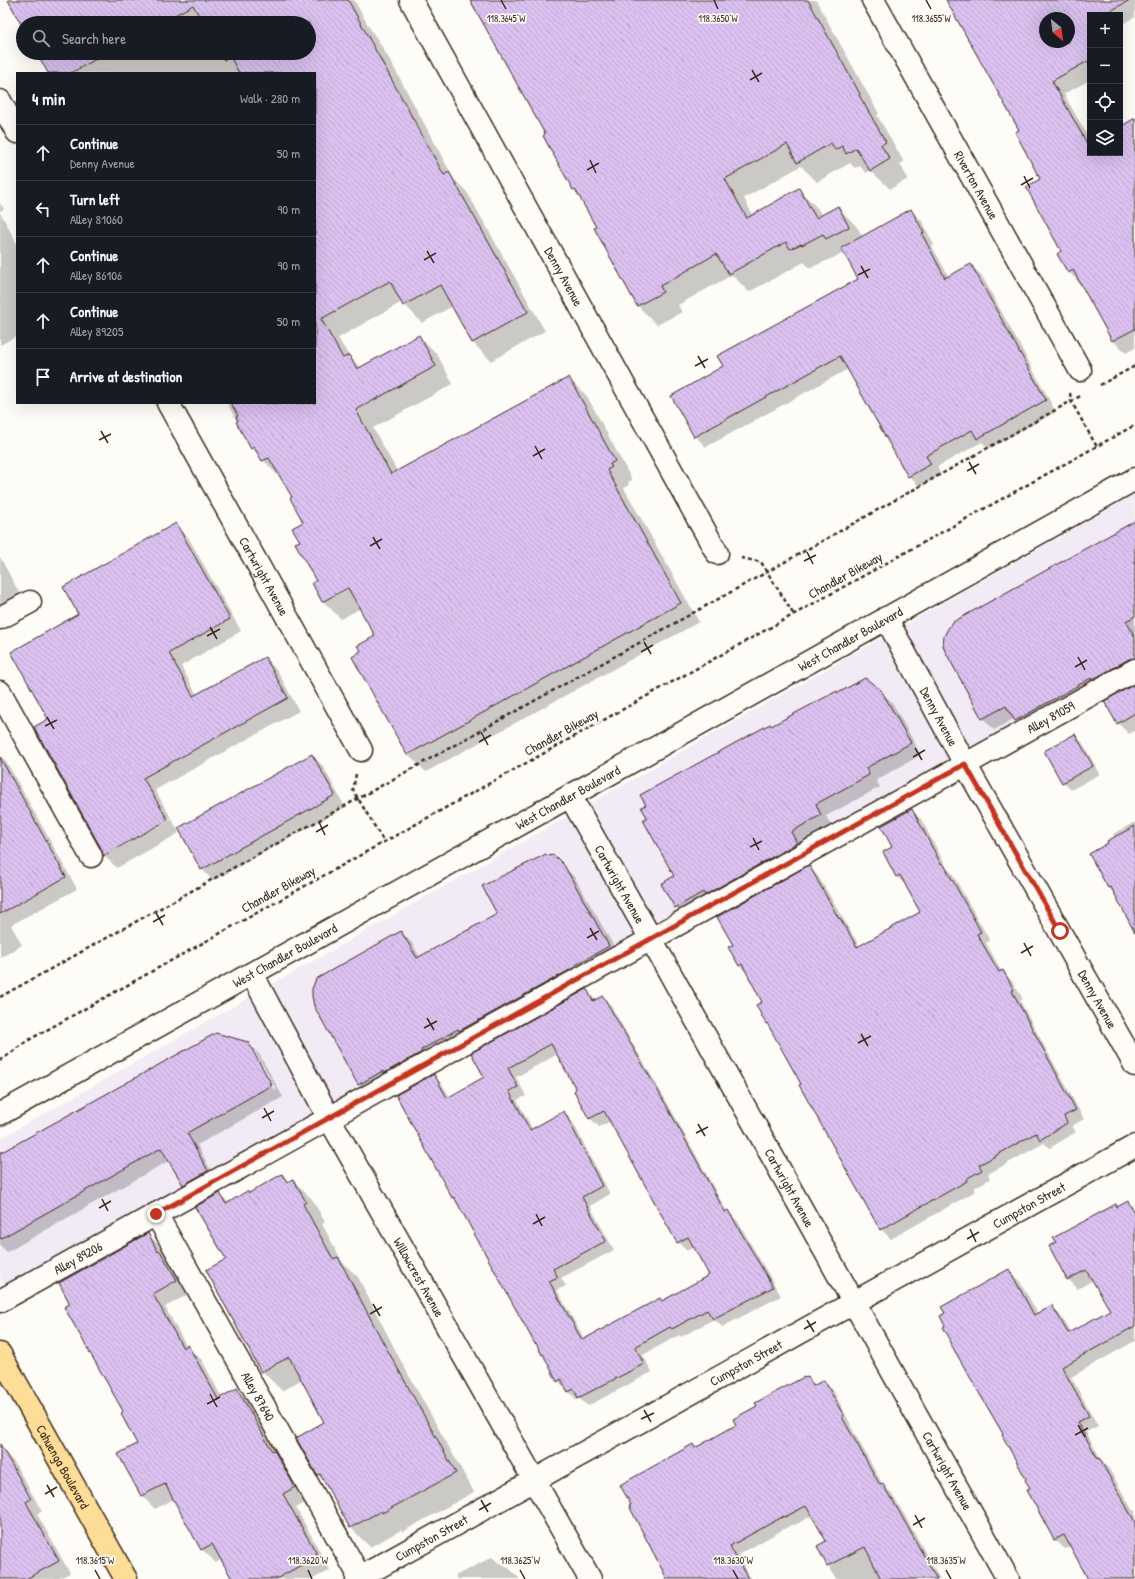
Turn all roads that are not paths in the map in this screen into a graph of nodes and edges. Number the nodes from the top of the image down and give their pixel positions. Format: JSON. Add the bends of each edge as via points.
{"nodes":[{"id":1,"x":410,"y":0,"type":"edge"},
{"id":2,"x":873,"y":0,"type":"edge"},
{"id":3,"x":0,"y":101,"type":"edge"},
{"id":4,"x":16,"y":130,"type":"edge"},
{"id":5,"x":1080,"y":370,"type":"road end"},
{"id":6,"x":169,"y":404,"type":"edge"},
{"id":7,"x":1135,"y":479,"type":"edge"},
{"id":8,"x":717,"y":553,"type":"road end"},
{"id":9,"x":30,"y":602,"type":"dead end"},
{"id":10,"x":0,"y":618,"type":"edge"},
{"id":11,"x":886,"y":618,"type":"junction"},
{"id":12,"x":1135,"y":670,"type":"edge"},
{"id":13,"x":0,"y":692,"type":"edge"},
{"id":14,"x":361,"y":750,"type":"road end"},
{"id":15,"x":965,"y":764,"type":"junction"},
{"id":16,"x":570,"y":796,"type":"junction"},
{"id":17,"x":91,"y":856,"type":"dead end"},
{"id":18,"x":651,"y":939,"type":"junction"},
{"id":19,"x":252,"y":974,"type":"junction"},
{"id":20,"x":1135,"y":1065,"type":"edge"},
{"id":21,"x":0,"y":1114,"type":"edge"},
{"id":22,"x":329,"y":1118,"type":"junction"},
{"id":23,"x":1135,"y":1146,"type":"edge"},
{"id":24,"x":156,"y":1214,"type":"junction"},
{"id":25,"x":0,"y":1301,"type":"edge"},
{"id":26,"x":854,"y":1304,"type":"junction"},
{"id":27,"x":0,"y":1354,"type":"edge"},
{"id":28,"x":534,"y":1480,"type":"junction"},
{"id":29,"x":360,"y":1578,"type":"edge"},
{"id":30,"x":126,"y":1579,"type":"edge"},
{"id":31,"x":590,"y":1579,"type":"edge"},
{"id":32,"x":1008,"y":1579,"type":"edge"}],
"edges":[{"from":1,"to":8,"type":"street","name":"Denny Avenue"},
{"from":2,"to":5,"type":"street","name":"Riverton Avenue"},
{"from":3,"to":4,"type":"street"},
{"from":6,"to":14,"type":"street","name":"Cartwright Avenue"},
{"from":7,"to":11,"type":"street","name":"West Chandler Boulevard"},
{"from":9,"to":10,"type":"street"},
{"from":11,"to":15,"type":"street","name":"Denny Avenue"},
{"from":11,"to":16,"type":"street","name":"West Chandler Boulevard"},
{"from":12,"to":15,"type":"street","name":"Alley 81059"},
{"from":13,"to":17,"type":"street"},
{"from":15,"to":18,"type":"street","name":"Alley 81059"},
{"from":15,"to":20,"type":"street","name":"Denny Avenue"},
{"from":16,"to":18,"type":"street","name":"Cartwright Avenue"},
{"from":16,"to":19,"type":"street","name":"West Chandler Boulevard"},
{"from":18,"to":22,"type":"street","name":"Alley 89206"},
{"from":18,"to":26,"type":"street","name":"Cartwright Avenue"},
{"from":19,"to":21,"type":"street","name":"West Chandler Boulevard"},
{"from":19,"to":22,"type":"street","name":"Willowcrest Avenue"},
{"from":22,"to":24,"type":"street","name":"Alley 89206"},
{"from":22,"to":28,"type":"street","name":"Willowcrest Avenue"},
{"from":23,"to":26,"type":"street","name":"Cumpston Street"},
{"from":24,"to":25,"type":"street","name":"Alley 89206"},
{"from":24,"to":29,"type":"street","name":"Alley 87640"},
{"from":26,"to":28,"type":"street","name":"Cumpston Street"},
{"from":26,"to":32,"type":"street","name":"Cartwright Avenue"},
{"from":27,"to":30,"type":"main road","name":"Cahuenga Boulevard"},
{"from":28,"to":29,"type":"street","name":"Cumpston Street"},
{"from":28,"to":31,"type":"street","name":"Willowcrest Avenue"}]}
